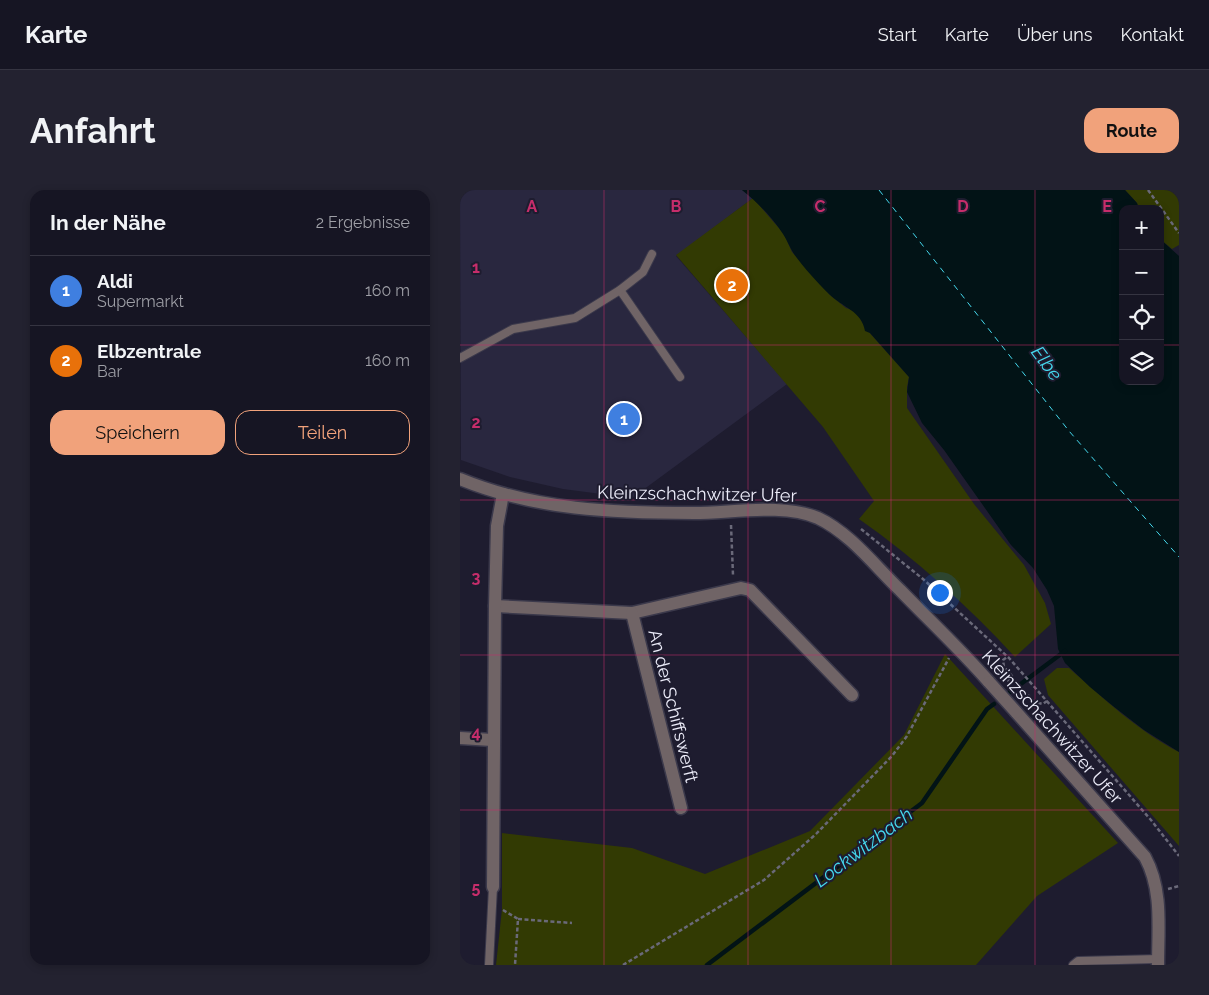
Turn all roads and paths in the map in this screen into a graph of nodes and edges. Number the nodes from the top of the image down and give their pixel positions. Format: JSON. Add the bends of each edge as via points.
{"nodes":[{"id":1,"x":1148,"y":190,"type":"edge"},
{"id":2,"x":1179,"y":233,"type":"edge"},
{"id":3,"x":652,"y":254,"type":"dead end"},
{"id":4,"x":620,"y":290,"type":"junction"},
{"id":5,"x":460,"y":358,"type":"edge"},
{"id":6,"x":680,"y":377,"type":"dead end"},
{"id":7,"x":460,"y":479,"type":"edge"},
{"id":8,"x":504,"y":494,"type":"junction"},
{"id":9,"x":731,"y":512,"type":"junction"},
{"id":10,"x":858,"y":527,"type":"dead end"},
{"id":11,"x":734,"y":589,"type":"junction"},
{"id":12,"x":494,"y":606,"type":"junction"},
{"id":13,"x":632,"y":613,"type":"junction"},
{"id":14,"x":959,"y":650,"type":"junction"},
{"id":15,"x":1008,"y":657,"type":"junction"},
{"id":16,"x":1012,"y":676,"type":"dead end"},
{"id":17,"x":852,"y":694,"type":"dead end"},
{"id":18,"x":1028,"y":695,"type":"dead end"},
{"id":19,"x":1046,"y":699,"type":"junction"},
{"id":20,"x":460,"y":738,"type":"edge"},
{"id":21,"x":492,"y":740,"type":"junction"},
{"id":22,"x":681,"y":808,"type":"dead end"},
{"id":23,"x":1179,"y":856,"type":"edge"},
{"id":24,"x":493,"y":887,"type":"joint"},
{"id":25,"x":492,"y":902,"type":"junction"},
{"id":26,"x":518,"y":919,"type":"junction"},
{"id":27,"x":572,"y":923,"type":"dead end"},
{"id":28,"x":1158,"y":962,"type":"edge"},
{"id":29,"x":489,"y":965,"type":"edge"},
{"id":30,"x":515,"y":965,"type":"edge"},
{"id":31,"x":624,"y":965,"type":"edge"},
{"id":32,"x":1073,"y":965,"type":"edge"}],
"edges":[{"from":1,"to":2,"type":"path"},
{"from":3,"to":4,"type":"lane","via":[[643,272]]},
{"from":4,"to":5,"type":"lane","via":[[575,318],[512,329]]},
{"from":4,"to":6,"type":"lane"},
{"from":7,"to":8,"type":"street","name":"Kleinzschachwitzer Ufer"},
{"from":8,"to":9,"type":"street","name":"Kleinzschachwitzer Ufer","via":[[590,510]]},
{"from":8,"to":12,"type":"street","via":[[497,526]]},
{"from":9,"to":11,"type":"path"},
{"from":9,"to":14,"type":"street","name":"Kleinzschachwitzer Ufer","via":[[792,511],[830,525],[860,550]]},
{"from":10,"to":15,"type":"path","via":[[923,579]]},
{"from":11,"to":13,"type":"street","name":"An der Schiffswerft"},
{"from":11,"to":17,"type":"street","via":[[750,590]]},
{"from":12,"to":13,"type":"street","name":"An der Schiffswerft"},
{"from":12,"to":21,"type":"street"},
{"from":13,"to":22,"type":"street","name":"An der Schiffswerft"},
{"from":14,"to":28,"type":"street","name":"Kleinzschachwitzer Ufer","bridge":true,"via":[[1136,845],[1153,872],[1158,892]]},
{"from":14,"to":31,"type":"path","via":[[946,661],[902,743],[816,834],[764,880]]},
{"from":15,"to":16,"type":"path","via":[[1003,660],[1004,667]]},
{"from":15,"to":19,"type":"path"},
{"from":18,"to":19,"type":"path","via":[[1034,702],[1043,704]]},
{"from":19,"to":23,"type":"path"},
{"from":20,"to":21,"type":"street"},
{"from":21,"to":24,"type":"street"},
{"from":24,"to":25,"type":"lane"},
{"from":25,"to":26,"type":"path"},
{"from":25,"to":29,"type":"lane"},
{"from":26,"to":27,"type":"path"},
{"from":26,"to":30,"type":"path"},
{"from":28,"to":32,"type":"lane","via":[[1078,960]]}]}
